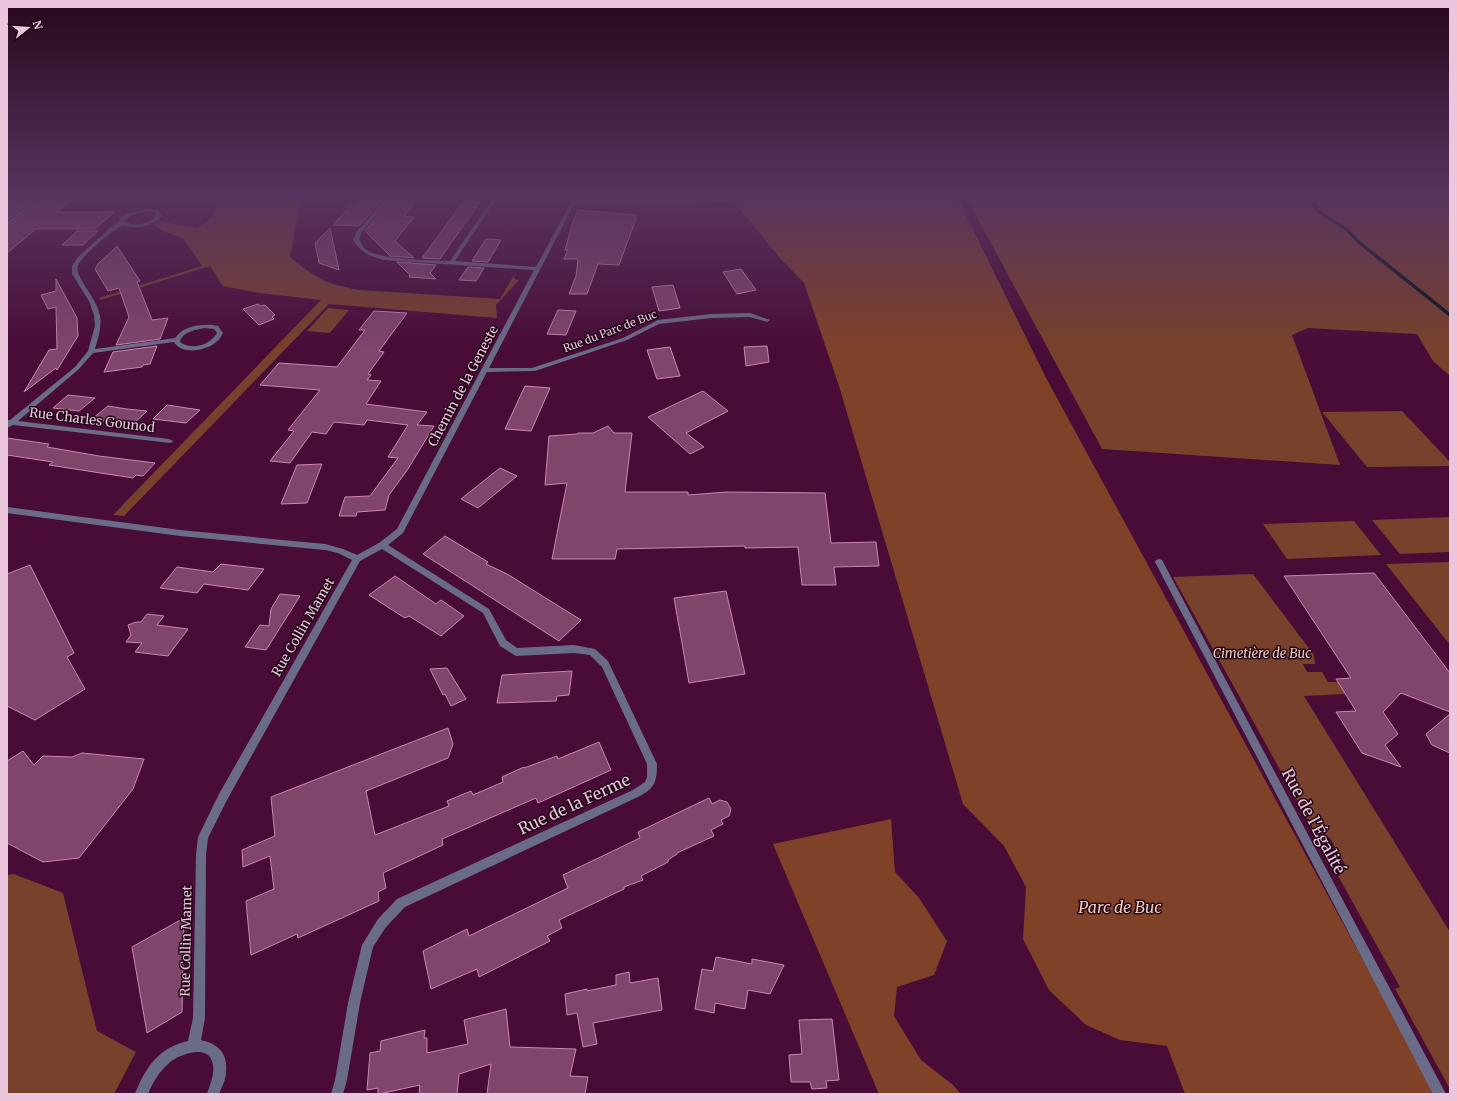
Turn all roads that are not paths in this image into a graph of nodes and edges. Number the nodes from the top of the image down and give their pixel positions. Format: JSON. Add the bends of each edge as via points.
{"nodes":[{"id":1,"x":93,"y":246,"type":"edge"},
{"id":2,"x":359,"y":246,"type":"edge"},
{"id":3,"x":462,"y":246,"type":"edge"},
{"id":4,"x":550,"y":246,"type":"edge"},
{"id":5,"x":451,"y":262,"type":"junction"},
{"id":6,"x":538,"y":269,"type":"junction"},
{"id":7,"x":767,"y":320,"type":"dead end"},
{"id":8,"x":177,"y":340,"type":"junction"},
{"id":9,"x":91,"y":350,"type":"junction"},
{"id":10,"x":485,"y":370,"type":"junction"},
{"id":11,"x":8,"y":423,"type":"edge"},
{"id":12,"x":169,"y":441,"type":"dead end"},
{"id":13,"x":7,"y":510,"type":"edge"},
{"id":14,"x":382,"y":545,"type":"junction"},
{"id":15,"x":356,"y":559,"type":"junction"},
{"id":16,"x":1159,"y":562,"type":"dead end"},
{"id":17,"x":194,"y":1044,"type":"junction"},
{"id":18,"x":141,"y":1094,"type":"edge"},
{"id":19,"x":213,"y":1094,"type":"edge"},
{"id":20,"x":337,"y":1094,"type":"edge"},
{"id":21,"x":1440,"y":1094,"type":"edge"}],
"edges":[{"from":1,"to":9,"type":"street","via":[[75,266],[75,274],[97,314],[98,326]]},
{"from":2,"to":5,"type":"street","via":[[369,255],[384,258]]},
{"from":3,"to":5,"type":"street"},
{"from":4,"to":6,"type":"street","name":"Chemin de la Geneste"},
{"from":5,"to":6,"type":"street"},
{"from":6,"to":10,"type":"street","name":"Chemin de la Geneste"},
{"from":7,"to":10,"type":"street","name":"Rue du Parc de Buc","via":[[750,314],[658,322],[625,339],[533,370]]},
{"from":8,"to":8,"type":"street","via":[[179,346],[197,348],[216,340],[220,332],[219,329],[210,326],[197,327],[184,332]]},
{"from":8,"to":9,"type":"street"},
{"from":9,"to":11,"type":"street","via":[[77,368]]},
{"from":10,"to":14,"type":"street","name":"Chemin de la Geneste","via":[[400,530]]},
{"from":11,"to":12,"type":"street","name":"Rue Charles Gounod"},
{"from":13,"to":15,"type":"street","via":[[180,533],[325,547]]},
{"from":14,"to":15,"type":"street","name":"Chemin de la Geneste"},
{"from":14,"to":20,"type":"street","name":"Rue de la Ferme","via":[[486,611],[502,643],[516,652],[574,649],[592,652],[605,664],[652,764],[652,778],[646,788],[630,796],[401,903],[382,922],[368,945]]},
{"from":15,"to":17,"type":"street","name":"Rue Collin Mamet","via":[[202,838],[199,1018]]},
{"from":16,"to":21,"type":"street","name":"Rue de l'Égalité"},
{"from":17,"to":18,"type":"street","via":[[165,1058],[147,1079]]},
{"from":17,"to":19,"type":"street","via":[[214,1051],[219,1060],[220,1073]]}]}
